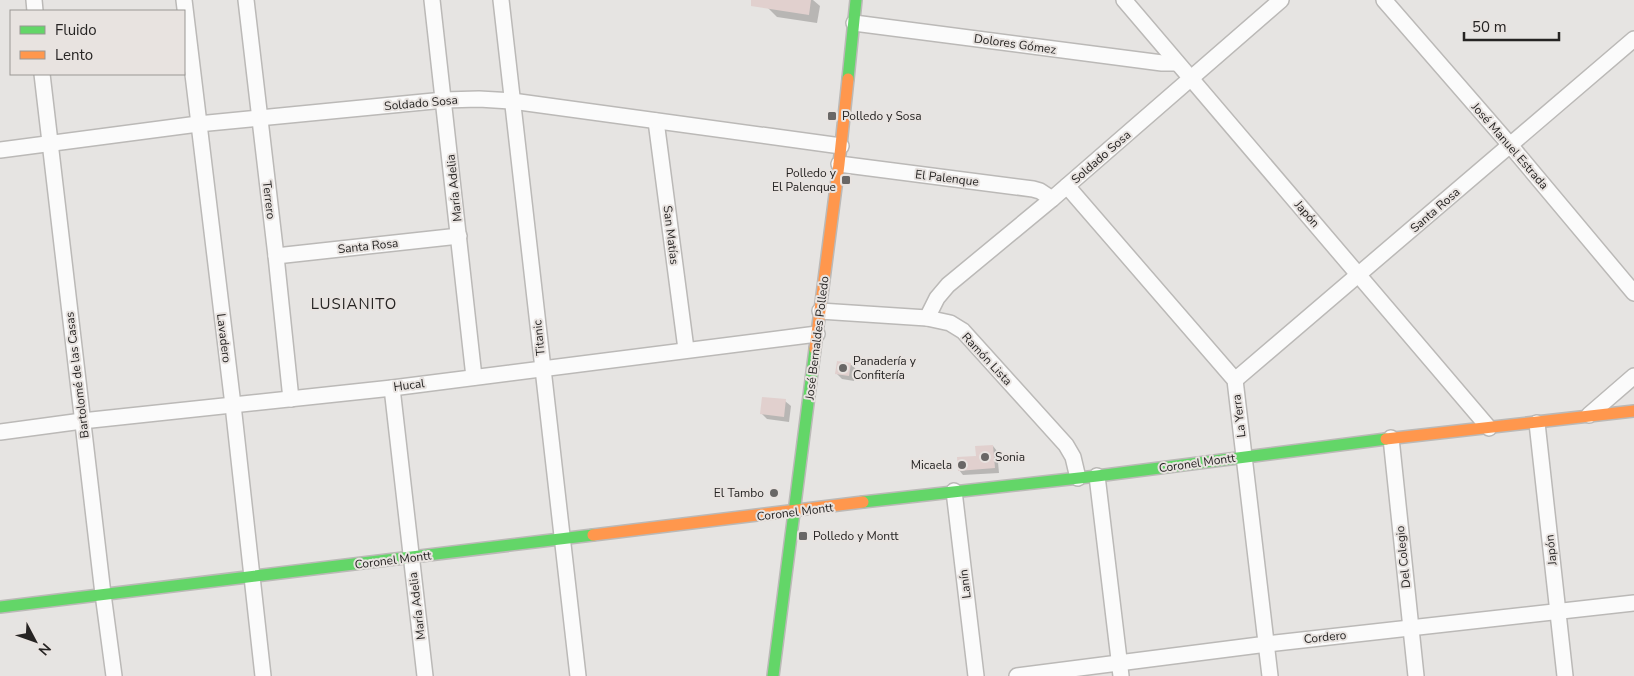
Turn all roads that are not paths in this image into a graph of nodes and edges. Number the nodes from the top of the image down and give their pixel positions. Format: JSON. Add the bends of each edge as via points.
{"nodes":[{"id":1,"x":184,"y":0,"type":"edge"},
{"id":2,"x":246,"y":0,"type":"edge"},
{"id":3,"x":432,"y":0,"type":"edge"},
{"id":4,"x":501,"y":0,"type":"edge"},
{"id":5,"x":856,"y":0,"type":"edge"},
{"id":6,"x":1124,"y":0,"type":"edge"},
{"id":7,"x":1281,"y":0,"type":"edge"},
{"id":8,"x":1384,"y":0,"type":"edge"},
{"id":9,"x":854,"y":23,"type":"junction"},
{"id":10,"x":1634,"y":38,"type":"edge"},
{"id":11,"x":1178,"y":63,"type":"junction"},
{"id":12,"x":42,"y":75,"type":"edge"},
{"id":13,"x":1191,"y":79,"type":"junction"},
{"id":14,"x":444,"y":100,"type":"junction"},
{"id":15,"x":512,"y":101,"type":"junction"},
{"id":16,"x":259,"y":118,"type":"junction"},
{"id":17,"x":656,"y":121,"type":"junction"},
{"id":18,"x":198,"y":124,"type":"junction"},
{"id":19,"x":50,"y":142,"type":"junction"},
{"id":20,"x":1510,"y":145,"type":"junction"},
{"id":21,"x":841,"y":146,"type":"junction"},
{"id":22,"x":0,"y":150,"type":"edge"},
{"id":23,"x":839,"y":164,"type":"junction"},
{"id":24,"x":1067,"y":186,"type":"junction"},
{"id":25,"x":1052,"y":199,"type":"junction"},
{"id":26,"x":459,"y":236,"type":"junction"},
{"id":27,"x":276,"y":256,"type":"junction"},
{"id":28,"x":1359,"y":275,"type":"junction"},
{"id":29,"x":1634,"y":293,"type":"edge"},
{"id":30,"x":820,"y":312,"type":"junction"},
{"id":31,"x":927,"y":318,"type":"junction"},
{"id":32,"x":818,"y":334,"type":"junction"},
{"id":33,"x":686,"y":350,"type":"junction"},
{"id":34,"x":542,"y":368,"type":"junction"},
{"id":35,"x":1634,"y":376,"type":"edge"},
{"id":36,"x":474,"y":377,"type":"junction"},
{"id":37,"x":1235,"y":380,"type":"junction"},
{"id":38,"x":392,"y":388,"type":"junction"},
{"id":39,"x":291,"y":399,"type":"junction"},
{"id":40,"x":233,"y":405,"type":"junction"},
{"id":41,"x":1634,"y":411,"type":"edge"},
{"id":42,"x":1589,"y":415,"type":"junction"},
{"id":43,"x":82,"y":421,"type":"junction"},
{"id":44,"x":1537,"y":423,"type":"junction"},
{"id":45,"x":1489,"y":428,"type":"junction"},
{"id":46,"x":0,"y":432,"type":"edge"},
{"id":47,"x":1391,"y":438,"type":"junction"},
{"id":48,"x":1244,"y":456,"type":"junction"},
{"id":49,"x":1097,"y":476,"type":"junction"},
{"id":50,"x":1078,"y":478,"type":"junction"},
{"id":51,"x":954,"y":492,"type":"junction"},
{"id":52,"x":794,"y":512,"type":"junction"},
{"id":53,"x":561,"y":539,"type":"junction"},
{"id":54,"x":412,"y":557,"type":"junction"},
{"id":55,"x":251,"y":576,"type":"junction"},
{"id":56,"x":103,"y":594,"type":"junction"},
{"id":57,"x":1634,"y":603,"type":"edge"},
{"id":58,"x":0,"y":606,"type":"edge"},
{"id":59,"x":1557,"y":611,"type":"junction"},
{"id":60,"x":1410,"y":628,"type":"junction"},
{"id":61,"x":1267,"y":644,"type":"junction"},
{"id":62,"x":1120,"y":669,"type":"edge"},
{"id":63,"x":114,"y":676,"type":"edge"},
{"id":64,"x":263,"y":676,"type":"edge"},
{"id":65,"x":425,"y":676,"type":"edge"},
{"id":66,"x":578,"y":676,"type":"edge"},
{"id":67,"x":773,"y":676,"type":"edge"},
{"id":68,"x":976,"y":676,"type":"edge"},
{"id":69,"x":1017,"y":676,"type":"edge"},
{"id":70,"x":1270,"y":676,"type":"edge"},
{"id":71,"x":1416,"y":676,"type":"edge"},
{"id":72,"x":1565,"y":676,"type":"edge"}],
"edges":[{"from":1,"to":18,"type":"street","name":"Lavadero"},
{"from":2,"to":16,"type":"street","name":"Terrero"},
{"from":3,"to":14,"type":"street","name":"María Adelia"},
{"from":4,"to":15,"type":"street","name":"Titanic"},
{"from":5,"to":9,"type":"street","name":"José Bernaldes Polledo"},
{"from":6,"to":11,"type":"street","name":"Japón"},
{"from":7,"to":13,"type":"street","name":"Soldado Sosa"},
{"from":8,"to":20,"type":"street","name":"José Manuel Estrada"},
{"from":9,"to":11,"type":"street","name":"Dolores Gómez"},
{"from":9,"to":21,"type":"street","name":"José Bernaldes Polledo"},
{"from":10,"to":20,"type":"street","name":"Santa Rosa"},
{"from":11,"to":13,"type":"street","name":"Japón"},
{"from":12,"to":19,"type":"street","name":"Bartolomé de las Casas"},
{"from":13,"to":24,"type":"street","name":"Soldado Sosa"},
{"from":13,"to":28,"type":"street","name":"Japón"},
{"from":14,"to":15,"type":"street","name":"Soldado Sosa"},
{"from":14,"to":16,"type":"street","name":"Soldado Sosa"},
{"from":14,"to":26,"type":"street","name":"María Adelia"},
{"from":15,"to":17,"type":"street","name":"Soldado Sosa"},
{"from":15,"to":34,"type":"street","name":"Titanic"},
{"from":16,"to":18,"type":"street","name":"Soldado Sosa"},
{"from":16,"to":27,"type":"street","name":"Terrero"},
{"from":17,"to":21,"type":"street","name":"Soldado Sosa"},
{"from":17,"to":33,"type":"street","name":"San Matías"},
{"from":18,"to":19,"type":"street","name":"Soldado Sosa"},
{"from":18,"to":40,"type":"street","name":"Lavadero"},
{"from":19,"to":22,"type":"street","name":"Soldado Sosa"},
{"from":19,"to":43,"type":"street","name":"Bartolomé de las Casas"},
{"from":20,"to":28,"type":"street","name":"Santa Rosa"},
{"from":20,"to":29,"type":"street","name":"José Manuel Estrada"},
{"from":21,"to":23,"type":"street","name":"José Bernaldes Polledo"},
{"from":23,"to":25,"type":"street","name":"El Palenque","via":[[1033,189]]},
{"from":23,"to":30,"type":"street","name":"José Bernaldes Polledo"},
{"from":24,"to":25,"type":"street","name":"Soldado Sosa"},
{"from":24,"to":37,"type":"street","name":"La Yerra"},
{"from":25,"to":31,"type":"street","name":"Soldado Sosa","via":[[948,285]]},
{"from":26,"to":27,"type":"street","name":"Santa Rosa"},
{"from":26,"to":36,"type":"street","name":"María Adelia"},
{"from":27,"to":39,"type":"street","name":"Terrero"},
{"from":28,"to":37,"type":"street","name":"Santa Rosa"},
{"from":28,"to":45,"type":"street","name":"Japón"},
{"from":30,"to":31,"type":"street","name":"Ramón Lista"},
{"from":30,"to":32,"type":"street","name":"José Bernaldes Polledo"},
{"from":31,"to":50,"type":"street","name":"Ramón Lista","via":[[950,323],[963,331],[1066,445],[1074,457]]},
{"from":32,"to":33,"type":"street","name":"Hucal"},
{"from":32,"to":52,"type":"street","name":"José Bernaldes Polledo"},
{"from":33,"to":34,"type":"street","name":"Hucal"},
{"from":34,"to":36,"type":"street","name":"Hucal"},
{"from":34,"to":53,"type":"street","name":"Titanic"},
{"from":35,"to":42,"type":"street"},
{"from":36,"to":38,"type":"street","name":"Hucal"},
{"from":37,"to":48,"type":"street","name":"La Yerra"},
{"from":38,"to":39,"type":"street","name":"Hucal"},
{"from":38,"to":54,"type":"street","name":"María Adelia"},
{"from":39,"to":40,"type":"street","name":"Hucal"},
{"from":40,"to":43,"type":"street","name":"Hucal"},
{"from":40,"to":55,"type":"street","name":"Lavadero"},
{"from":41,"to":42,"type":"street","name":"Coronel Montt"},
{"from":42,"to":44,"type":"street","name":"Coronel Montt"},
{"from":43,"to":46,"type":"street","name":"Hucal"},
{"from":43,"to":56,"type":"street","name":"Bartolomé de las Casas"},
{"from":44,"to":45,"type":"street","name":"Coronel Montt"},
{"from":44,"to":59,"type":"street","name":"Japón"},
{"from":45,"to":47,"type":"street","name":"Coronel Montt"},
{"from":47,"to":48,"type":"street","name":"Coronel Montt"},
{"from":47,"to":60,"type":"street","name":"Del Colegio"},
{"from":48,"to":49,"type":"street","name":"Coronel Montt"},
{"from":48,"to":61,"type":"street","name":"La Yerra"},
{"from":49,"to":50,"type":"street","name":"Coronel Montt"},
{"from":49,"to":62,"type":"street"},
{"from":50,"to":51,"type":"street","name":"Coronel Montt"},
{"from":51,"to":52,"type":"street","name":"Coronel Montt"},
{"from":51,"to":68,"type":"street","name":"Lanín"},
{"from":52,"to":53,"type":"street","name":"Coronel Montt"},
{"from":52,"to":67,"type":"street","name":"José Bernaldes Polledo"},
{"from":53,"to":54,"type":"street","name":"Coronel Montt"},
{"from":53,"to":66,"type":"street","name":"Titanic"},
{"from":54,"to":55,"type":"street","name":"Coronel Montt"},
{"from":54,"to":65,"type":"street","name":"María Adelia"},
{"from":55,"to":56,"type":"street","name":"Coronel Montt"},
{"from":55,"to":64,"type":"street","name":"Lavadero"},
{"from":56,"to":58,"type":"street","name":"Coronel Montt"},
{"from":56,"to":63,"type":"street","name":"Bartolomé de las Casas"},
{"from":57,"to":59,"type":"street","name":"Cordero"},
{"from":59,"to":60,"type":"street","name":"Cordero"},
{"from":59,"to":72,"type":"street","name":"Japón"},
{"from":60,"to":61,"type":"street","name":"Cordero"},
{"from":60,"to":71,"type":"street","name":"Del Colegio"},
{"from":61,"to":62,"type":"street","name":"Cordero"},
{"from":61,"to":70,"type":"street","name":"La Yerra"},
{"from":62,"to":69,"type":"street","name":"Cordero"}]}
